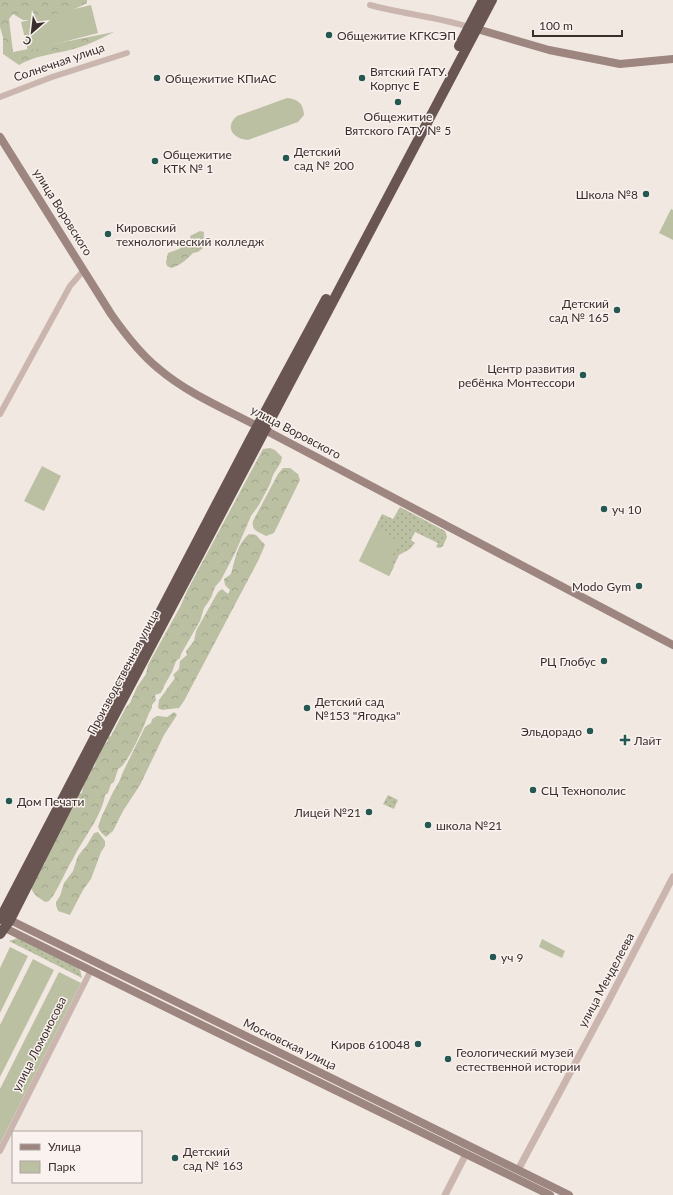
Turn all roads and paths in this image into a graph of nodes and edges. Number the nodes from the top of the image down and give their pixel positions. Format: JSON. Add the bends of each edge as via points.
{"nodes":[{"id":1,"x":483,"y":0,"type":"edge"},
{"id":2,"x":492,"y":0,"type":"edge"},
{"id":3,"x":370,"y":5,"type":"dead end"},
{"id":4,"x":473,"y":28,"type":"junction"},
{"id":5,"x":127,"y":52,"type":"dead end"},
{"id":6,"x":673,"y":59,"type":"edge"},
{"id":7,"x":0,"y":97,"type":"edge"},
{"id":8,"x":0,"y":137,"type":"edge"},
{"id":9,"x":84,"y":270,"type":"junction"},
{"id":10,"x":0,"y":414,"type":"edge"},
{"id":11,"x":261,"y":428,"type":"junction"},
{"id":12,"x":673,"y":645,"type":"edge"},
{"id":13,"x":673,"y":877,"type":"edge"},
{"id":14,"x":2,"y":923,"type":"edge"},
{"id":15,"x":95,"y":962,"type":"junction"},
{"id":16,"x":91,"y":970,"type":"junction"},
{"id":17,"x":468,"y":1150,"type":"junction"},
{"id":18,"x":0,"y":1151,"type":"edge"},
{"id":19,"x":516,"y":1174,"type":"junction"},
{"id":20,"x":445,"y":1195,"type":"edge"},
{"id":21,"x":550,"y":1195,"type":"edge"},
{"id":22,"x":569,"y":1195,"type":"edge"}],
"edges":[{"from":1,"to":4,"type":"highway"},
{"from":2,"to":4,"type":"highway"},
{"from":3,"to":4,"type":"street"},
{"from":4,"to":6,"type":"main road","via":[[549,50],[613,63]]},
{"from":4,"to":11,"type":"highway","via":[[430,103]]},
{"from":4,"to":11,"type":"highway","via":[[440,98]]},
{"from":5,"to":7,"type":"street","name":"Солнечная улица"},
{"from":8,"to":9,"type":"main road","name":"улица Воровского"},
{"from":9,"to":10,"type":"street","via":[[70,286]]},
{"from":9,"to":11,"type":"main road","name":"улица Воровского","via":[[126,336],[141,353],[187,388]]},
{"from":11,"to":12,"type":"main road","name":"улица Воровского"},
{"from":11,"to":14,"type":"highway","name":"Производственная улица"},
{"from":13,"to":19,"type":"street","name":"улица Менделеева"},
{"from":14,"to":15,"type":"main road","name":"Московская улица"},
{"from":14,"to":16,"type":"main road","name":"Московская улица"},
{"from":15,"to":16,"type":"main road"},
{"from":15,"to":17,"type":"main road","name":"Московская улица"},
{"from":16,"to":17,"type":"main road","name":"Московская улица"},
{"from":16,"to":18,"type":"street","name":"улица Ломоносова"},
{"from":17,"to":19,"type":"main road","name":"Московская улица"},
{"from":17,"to":20,"type":"street"},
{"from":19,"to":21,"type":"main road","name":"Московская улица"},
{"from":19,"to":22,"type":"main road","name":"Московская улица"}]}
